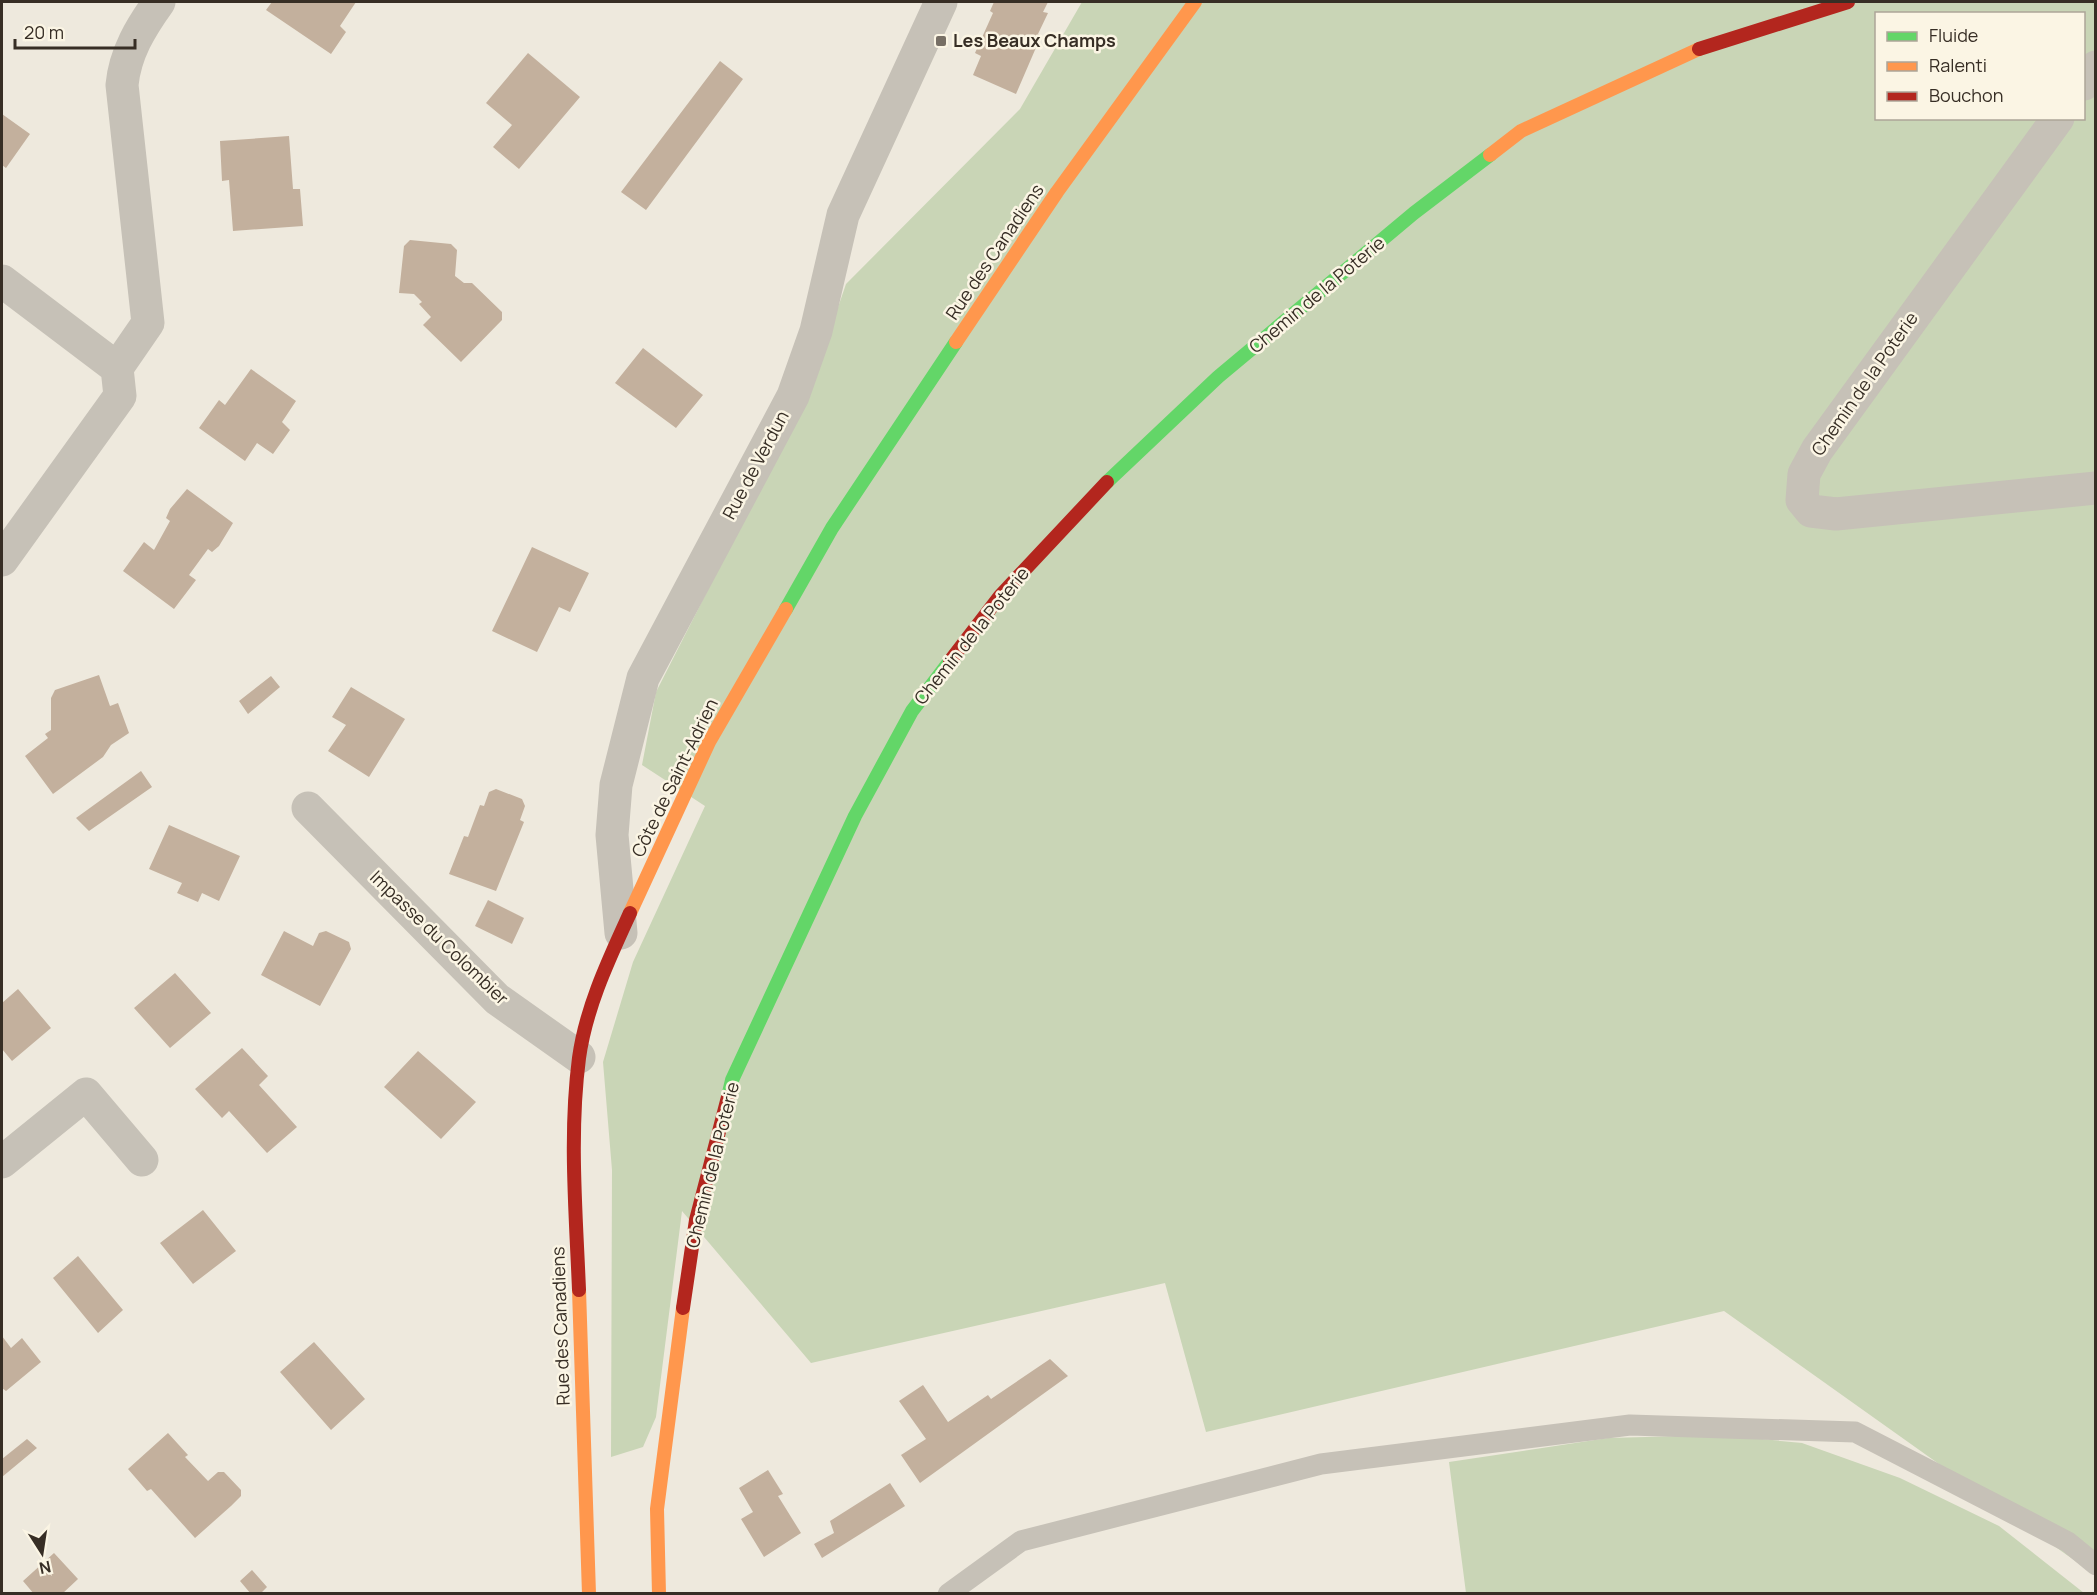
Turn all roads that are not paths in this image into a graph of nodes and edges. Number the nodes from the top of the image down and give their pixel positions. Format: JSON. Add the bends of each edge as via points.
{"nodes":[{"id":1,"x":159,"y":2,"type":"edge"},
{"id":2,"x":941,"y":2,"type":"edge"},
{"id":3,"x":1195,"y":2,"type":"edge"},
{"id":4,"x":1848,"y":2,"type":"edge"},
{"id":5,"x":2096,"y":68,"type":"edge"},
{"id":6,"x":2085,"y":83,"type":"edge"},
{"id":7,"x":2057,"y":120,"type":"edge"},
{"id":8,"x":2,"y":281,"type":"edge"},
{"id":9,"x":117,"y":368,"type":"junction"},
{"id":10,"x":2096,"y":488,"type":"edge"},
{"id":11,"x":832,"y":528,"type":"joint"},
{"id":12,"x":2,"y":560,"type":"edge"},
{"id":13,"x":308,"y":808,"type":"dead end"},
{"id":14,"x":621,"y":933,"type":"junction"},
{"id":15,"x":579,"y":1057,"type":"junction"},
{"id":16,"x":142,"y":1160,"type":"dead end"},
{"id":17,"x":2,"y":1162,"type":"edge"},
{"id":18,"x":2096,"y":1565,"type":"edge"},
{"id":19,"x":589,"y":1593,"type":"edge"},
{"id":20,"x":659,"y":1593,"type":"edge"},
{"id":21,"x":948,"y":1593,"type":"edge"}],
"edges":[{"from":1,"to":9,"type":"street","via":[[140,28],[124,68],[122,85],[148,323]]},
{"from":2,"to":14,"type":"street","name":"Rue de Verdun","via":[[843,215],[816,331],[793,396],[643,678],[615,785],[612,836]]},
{"from":3,"to":11,"type":"street","name":"Rue des Canadiens","via":[[1057,192]]},
{"from":4,"to":20,"type":"street","name":"Chemin de la Poterie","via":[[1690,52],[1521,131],[1414,213],[1218,377],[1126,464],[1000,596],[912,711],[855,816],[732,1080],[696,1220],[674,1366],[657,1509]]},
{"from":5,"to":6,"type":"street"},
{"from":7,"to":10,"type":"street","name":"Chemin de la Poterie","via":[[1817,450],[1804,474],[1802,500],[1811,512],[1836,514]]},
{"from":8,"to":9,"type":"street"},
{"from":9,"to":12,"type":"street","via":[[120,396]]},
{"from":11,"to":14,"type":"street","name":"Côte de Saint-Adrien","via":[[710,742]]},
{"from":13,"to":15,"type":"street","name":"Impasse du Colombier","via":[[497,999]]},
{"from":14,"to":15,"type":"street","name":"Côte de Saint-Adrien","via":[[600,978]]},
{"from":15,"to":19,"type":"street","name":"Rue des Canadiens","via":[[574,1192]]},
{"from":16,"to":17,"type":"street","via":[[86,1094]]},
{"from":18,"to":21,"type":"lane","via":[[2068,1542],[1856,1432],[1630,1425],[1321,1464],[1020,1541]]}]}
